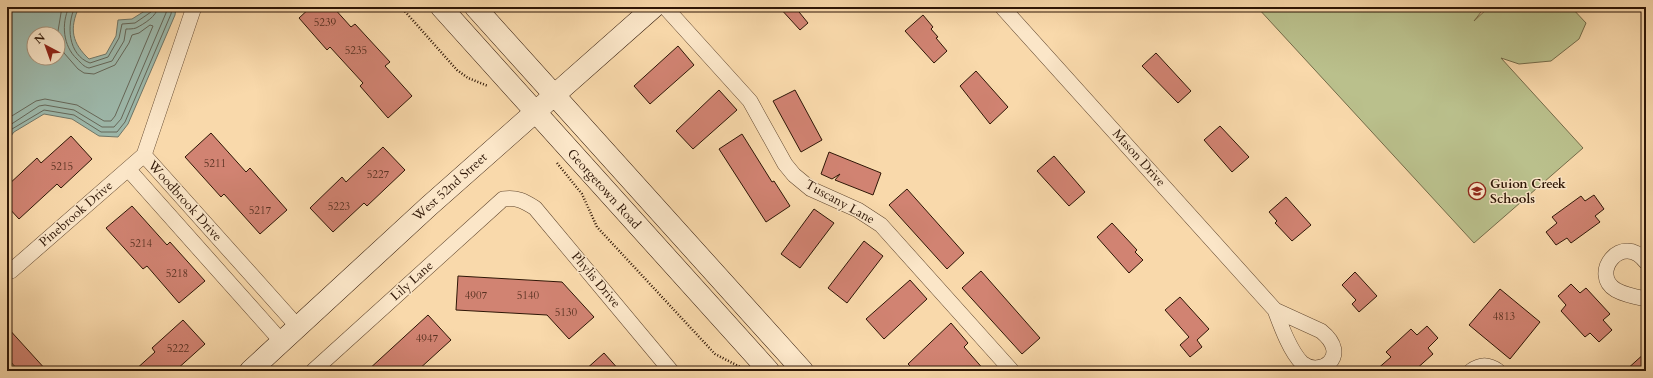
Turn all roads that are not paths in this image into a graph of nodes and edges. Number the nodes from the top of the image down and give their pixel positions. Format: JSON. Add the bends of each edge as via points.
{"nodes":[{"id":1,"x":194,"y":7,"type":"edge"},
{"id":2,"x":441,"y":7,"type":"edge"},
{"id":3,"x":475,"y":7,"type":"edge"},
{"id":4,"x":654,"y":7,"type":"edge"},
{"id":5,"x":665,"y":7,"type":"edge"},
{"id":6,"x":1002,"y":7,"type":"edge"},
{"id":7,"x":554,"y":95,"type":"junction"},
{"id":8,"x":535,"y":112,"type":"junction"},
{"id":9,"x":144,"y":155,"type":"junction"},
{"id":10,"x":128,"y":169,"type":"junction"},
{"id":11,"x":514,"y":198,"type":"joint"},
{"id":12,"x":1646,"y":262,"type":"edge"},
{"id":13,"x":7,"y":271,"type":"edge"},
{"id":14,"x":1646,"y":299,"type":"edge"},
{"id":15,"x":1275,"y":310,"type":"dead end"},
{"id":16,"x":298,"y":328,"type":"junction"},
{"id":17,"x":282,"y":342,"type":"junction"},
{"id":18,"x":260,"y":368,"type":"edge"},
{"id":19,"x":800,"y":370,"type":"edge"},
{"id":20,"x":312,"y":371,"type":"edge"},
{"id":21,"x":671,"y":371,"type":"edge"},
{"id":22,"x":769,"y":371,"type":"edge"},
{"id":23,"x":1012,"y":371,"type":"edge"},
{"id":24,"x":1472,"y":371,"type":"edge"},
{"id":25,"x":1498,"y":371,"type":"edge"}],
"edges":[{"from":1,"to":9,"type":"street","name":"Woodbrook Drive"},
{"from":2,"to":8,"type":"main road","name":"Georgetown Road"},
{"from":3,"to":7,"type":"main road","name":"Georgetown Road"},
{"from":4,"to":7,"type":"main road","name":"West 52nd Street"},
{"from":5,"to":23,"type":"street","name":"Tuscany Lane","via":[[750,101],[785,164],[794,175],[811,189],[858,210],[881,225]]},
{"from":6,"to":15,"type":"street","name":"Mason Drive"},
{"from":7,"to":8,"type":"main road","name":"West 52nd Street"},
{"from":7,"to":19,"type":"main road","name":"Georgetown Road"},
{"from":8,"to":16,"type":"main road","name":"West 52nd Street"},
{"from":8,"to":22,"type":"main road","name":"Georgetown Road"},
{"from":9,"to":10,"type":"street","name":"Pinebrook Drive"},
{"from":9,"to":16,"type":"street","name":"Woodbrook Drive"},
{"from":10,"to":13,"type":"street","name":"Pinebrook Drive","via":[[11,271]]},
{"from":10,"to":17,"type":"street","name":"Woodbrook Drive"},
{"from":11,"to":20,"type":"street","name":"Lily Lane","via":[[503,200]]},
{"from":11,"to":21,"type":"street","name":"Phylis Drive","via":[[535,208]]},
{"from":12,"to":14,"type":"street","via":[[1636,253],[1623,251],[1611,259],[1606,271],[1607,278],[1615,290]]},
{"from":16,"to":17,"type":"main road","name":"West 52nd Street"},
{"from":17,"to":18,"type":"main road","name":"West 52nd Street"},
{"from":24,"to":25,"type":"street","via":[[1477,367],[1488,366]]}]}
